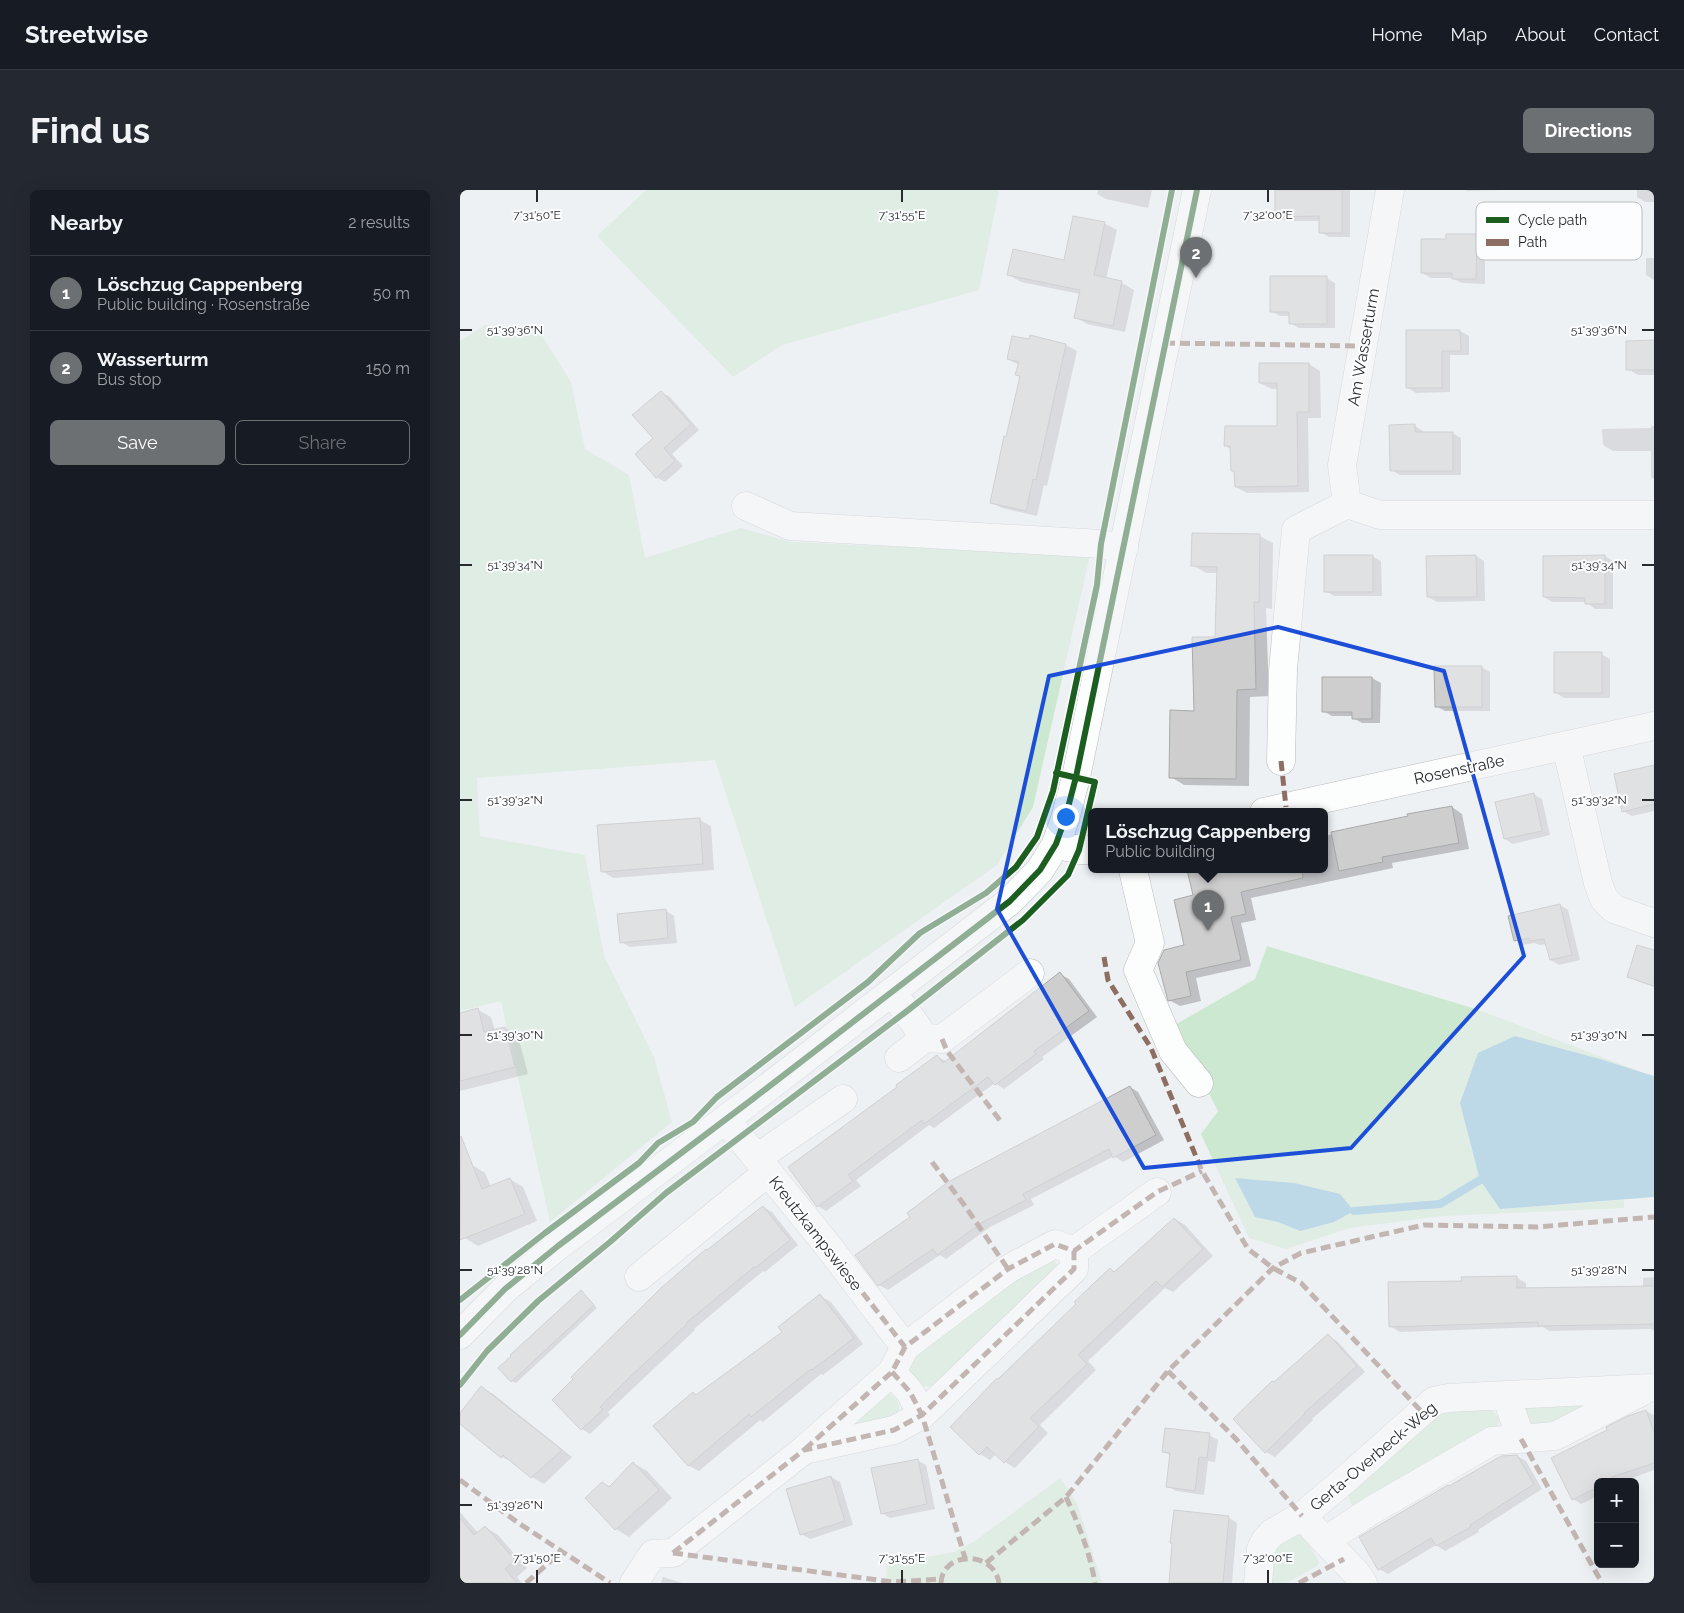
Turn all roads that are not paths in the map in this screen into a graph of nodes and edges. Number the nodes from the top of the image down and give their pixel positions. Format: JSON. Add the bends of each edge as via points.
{"nodes":[{"id":1,"x":1197,"y":190,"type":"edge"},
{"id":2,"x":1390,"y":190,"type":"edge"},
{"id":3,"x":1347,"y":504,"type":"junction"},
{"id":4,"x":746,"y":506,"type":"dead end"},
{"id":5,"x":1654,"y":515,"type":"edge"},
{"id":6,"x":1124,"y":548,"type":"junction"},
{"id":7,"x":1654,"y":726,"type":"edge"},
{"id":8,"x":1566,"y":745,"type":"junction"},
{"id":9,"x":1282,"y":761,"type":"dead end"},
{"id":10,"x":1282,"y":808,"type":"edge"},
{"id":11,"x":1056,"y":844,"type":"junction"},
{"id":12,"x":1088,"y":850,"type":"edge"},
{"id":13,"x":1134,"y":873,"type":"edge"},
{"id":14,"x":1654,"y":923,"type":"edge"},
{"id":15,"x":1030,"y":973,"type":"dead end"},
{"id":16,"x":892,"y":993,"type":"junction"},
{"id":17,"x":925,"y":1038,"type":"junction"},
{"id":18,"x":899,"y":1058,"type":"dead end"},
{"id":19,"x":1199,"y":1083,"type":"dead end"},
{"id":20,"x":843,"y":1099,"type":"dead end"},
{"id":21,"x":726,"y":1120,"type":"junction"},
{"id":22,"x":762,"y":1165,"type":"junction"},
{"id":23,"x":1157,"y":1192,"type":"dead end"},
{"id":24,"x":1074,"y":1251,"type":"junction"},
{"id":25,"x":639,"y":1277,"type":"dead end"},
{"id":26,"x":460,"y":1335,"type":"edge"},
{"id":27,"x":905,"y":1347,"type":"junction"},
{"id":28,"x":892,"y":1372,"type":"junction"},
{"id":29,"x":1652,"y":1388,"type":"edge"},
{"id":30,"x":1506,"y":1395,"type":"junction"},
{"id":31,"x":922,"y":1415,"type":"junction"},
{"id":32,"x":1521,"y":1439,"type":"junction"},
{"id":33,"x":804,"y":1450,"type":"junction"},
{"id":34,"x":1302,"y":1516,"type":"junction"},
{"id":35,"x":1325,"y":1540,"type":"junction"},
{"id":36,"x":634,"y":1583,"type":"edge"},
{"id":37,"x":1258,"y":1583,"type":"edge"},
{"id":38,"x":1363,"y":1583,"type":"edge"}],
"edges":[{"from":1,"to":6,"type":"street"},
{"from":2,"to":3,"type":"street","name":"Am Wasserturm","via":[[1342,465]]},
{"from":3,"to":5,"type":"street","via":[[1380,515]]},
{"from":3,"to":9,"type":"street","via":[[1296,530],[1283,670]]},
{"from":4,"to":6,"type":"street","via":[[790,526]]},
{"from":6,"to":11,"type":"street","via":[[1076,777]]},
{"from":7,"to":8,"type":"street","name":"Rosenstraße"},
{"from":8,"to":10,"type":"street","name":"Rosenstraße"},
{"from":8,"to":14,"type":"street","via":[[1604,899],[1614,909]]},
{"from":11,"to":12,"type":"street"},
{"from":11,"to":16,"type":"street","via":[[1040,870],[1010,901]]},
{"from":13,"to":19,"type":"street","via":[[1150,943],[1138,970],[1173,1051]]},
{"from":15,"to":17,"type":"street","via":[[942,1039]]},
{"from":16,"to":17,"type":"street"},
{"from":16,"to":21,"type":"street"},
{"from":17,"to":18,"type":"street"},
{"from":20,"to":22,"type":"street"},
{"from":21,"to":22,"type":"street","name":"Kreutzkampswiese"},
{"from":21,"to":26,"type":"street","via":[[558,1246],[506,1289]]},
{"from":22,"to":25,"type":"street"},
{"from":22,"to":27,"type":"street","name":"Kreutzkampswiese"},
{"from":23,"to":24,"type":"street"},
{"from":24,"to":27,"type":"street","via":[[1055,1244],[1008,1269]]},
{"from":24,"to":31,"type":"street","via":[[1074,1269]]},
{"from":27,"to":28,"type":"street"},
{"from":28,"to":31,"type":"street","via":[[910,1392]]},
{"from":28,"to":33,"type":"street"},
{"from":29,"to":30,"type":"street","name":"Gerta-Overbeck-Weg"},
{"from":29,"to":32,"type":"street","name":"Gerta-Overbeck-Weg","via":[[1555,1436]]},
{"from":30,"to":32,"type":"street"},
{"from":30,"to":34,"type":"street","name":"Gerta-Overbeck-Weg","via":[[1434,1401]]},
{"from":31,"to":33,"type":"street","via":[[894,1430]]},
{"from":32,"to":35,"type":"street","name":"Gerta-Overbeck-Weg","via":[[1492,1441]]},
{"from":33,"to":36,"type":"street","via":[[673,1553],[653,1554]]},
{"from":34,"to":35,"type":"street","name":"Gerta-Overbeck-Weg"},
{"from":34,"to":37,"type":"street","name":"Gerta-Overbeck-Weg","via":[[1265,1540],[1261,1549]]},
{"from":35,"to":38,"type":"street","name":"Gerta-Overbeck-Weg"}]}
